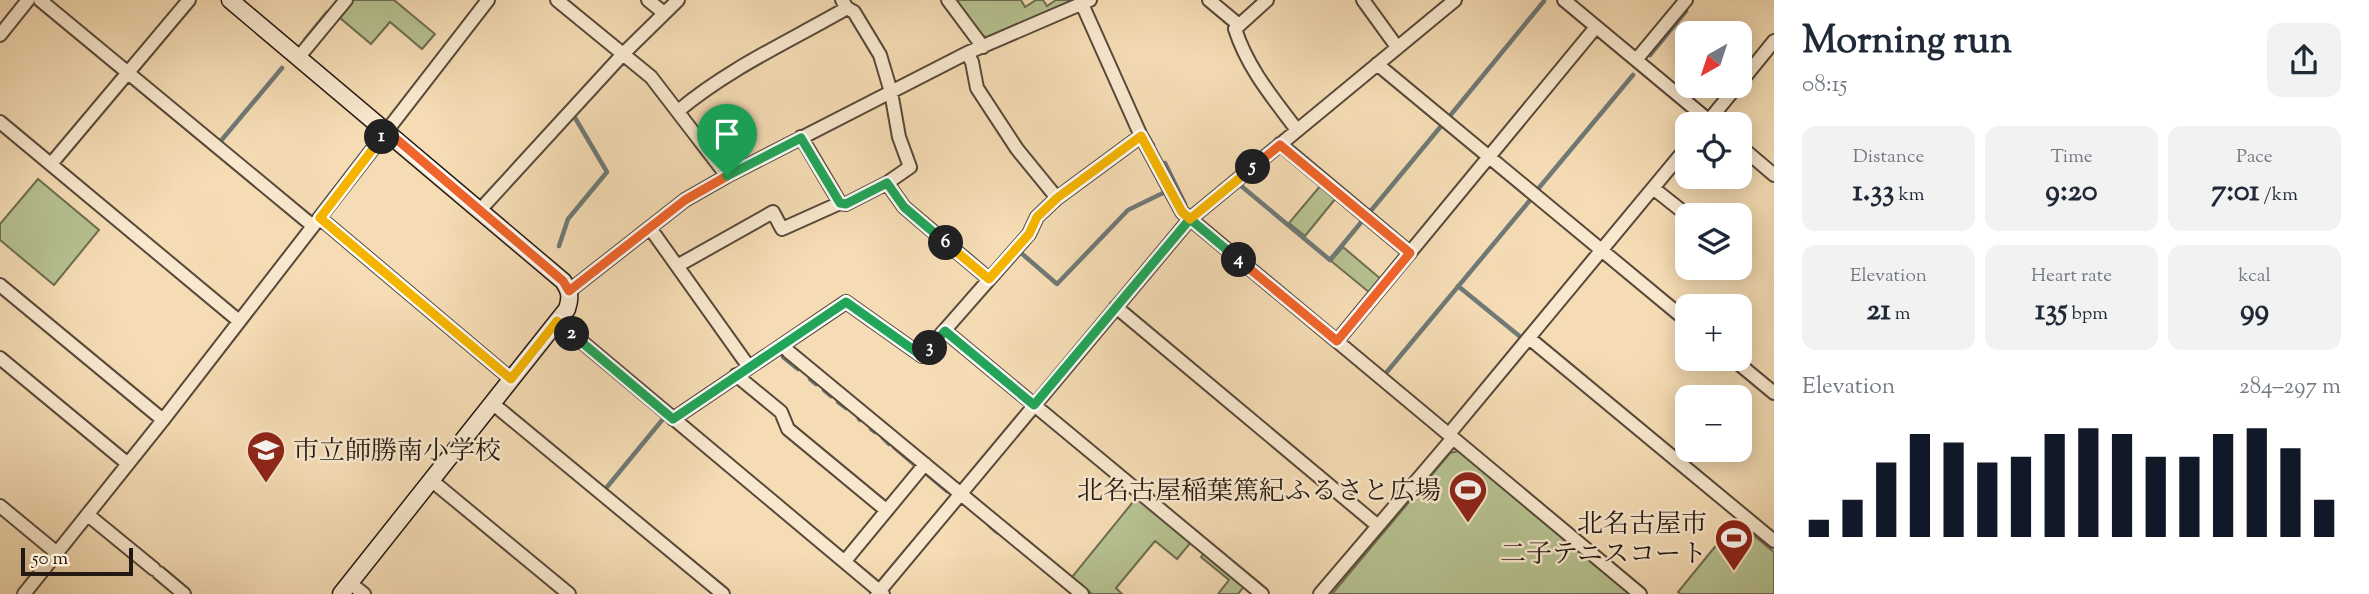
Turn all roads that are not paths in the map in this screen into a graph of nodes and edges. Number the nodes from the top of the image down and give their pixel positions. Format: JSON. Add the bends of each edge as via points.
{"nodes":[{"id":1,"x":28,"y":0,"type":"edge"},
{"id":2,"x":40,"y":0,"type":"edge"},
{"id":3,"x":189,"y":0,"type":"edge"},
{"id":4,"x":230,"y":0,"type":"edge"},
{"id":5,"x":346,"y":0,"type":"edge"},
{"id":6,"x":488,"y":0,"type":"edge"},
{"id":7,"x":557,"y":0,"type":"edge"},
{"id":8,"x":648,"y":0,"type":"edge"},
{"id":9,"x":678,"y":0,"type":"edge"},
{"id":10,"x":948,"y":0,"type":"edge"},
{"id":11,"x":1209,"y":0,"type":"edge"},
{"id":12,"x":1267,"y":0,"type":"edge"},
{"id":13,"x":1363,"y":0,"type":"edge"},
{"id":14,"x":1455,"y":0,"type":"edge"},
{"id":15,"x":1686,"y":0,"type":"edge"},
{"id":16,"x":1086,"y":2,"type":"edge"},
{"id":17,"x":1573,"y":3,"type":"edge"},
{"id":18,"x":844,"y":4,"type":"edge"},
{"id":19,"x":664,"y":13,"type":"junction"},
{"id":20,"x":1239,"y":25,"type":"junction"},
{"id":21,"x":1596,"y":27,"type":"junction"},
{"id":22,"x":0,"y":35,"type":"edge"},
{"id":23,"x":1774,"y":41,"type":"edge"},
{"id":24,"x":983,"y":47,"type":"junction"},
{"id":25,"x":1397,"y":47,"type":"junction"},
{"id":26,"x":967,"y":53,"type":"junction"},
{"id":27,"x":623,"y":54,"type":"junction"},
{"id":28,"x":298,"y":58,"type":"junction"},
{"id":29,"x":1636,"y":60,"type":"junction"},
{"id":30,"x":1377,"y":64,"type":"junction"},
{"id":31,"x":1752,"y":67,"type":"edge"},
{"id":32,"x":129,"y":74,"type":"junction"},
{"id":33,"x":891,"y":92,"type":"junction"},
{"id":34,"x":678,"y":111,"type":"junction"},
{"id":35,"x":1696,"y":112,"type":"edge"},
{"id":36,"x":0,"y":122,"type":"edge"},
{"id":37,"x":1297,"y":130,"type":"junction"},
{"id":38,"x":387,"y":131,"type":"junction"},
{"id":39,"x":1141,"y":136,"type":"junction"},
{"id":40,"x":801,"y":138,"type":"junction"},
{"id":41,"x":1280,"y":145,"type":"junction"},
{"id":42,"x":1752,"y":156,"type":"edge"},
{"id":43,"x":1489,"y":157,"type":"junction"},
{"id":44,"x":1675,"y":161,"type":"edge"},
{"id":45,"x":51,"y":164,"type":"junction"},
{"id":46,"x":1774,"y":175,"type":"edge"},
{"id":47,"x":727,"y":176,"type":"junction"},
{"id":48,"x":887,"y":183,"type":"junction"},
{"id":49,"x":1653,"y":188,"type":"junction"},
{"id":50,"x":1057,"y":198,"type":"junction"},
{"id":51,"x":840,"y":203,"type":"junction"},
{"id":52,"x":1675,"y":205,"type":"edge"},
{"id":53,"x":480,"y":210,"type":"junction"},
{"id":54,"x":1190,"y":219,"type":"junction"},
{"id":55,"x":316,"y":222,"type":"junction"},
{"id":56,"x":650,"y":228,"type":"junction"},
{"id":57,"x":1601,"y":250,"type":"junction"},
{"id":58,"x":1410,"y":253,"type":"junction"},
{"id":59,"x":677,"y":266,"type":"junction"},
{"id":60,"x":989,"y":279,"type":"junction"},
{"id":61,"x":0,"y":285,"type":"edge"},
{"id":62,"x":569,"y":291,"type":"junction"},
{"id":63,"x":1116,"y":307,"type":"junction"},
{"id":64,"x":1675,"y":311,"type":"edge"},
{"id":65,"x":239,"y":321,"type":"junction"},
{"id":66,"x":557,"y":321,"type":"junction"},
{"id":67,"x":945,"y":331,"type":"junction"},
{"id":68,"x":1529,"y":338,"type":"junction"},
{"id":69,"x":1337,"y":341,"type":"junction"},
{"id":70,"x":783,"y":345,"type":"junction"},
{"id":71,"x":0,"y":358,"type":"edge"},
{"id":72,"x":749,"y":367,"type":"junction"},
{"id":73,"x":1747,"y":371,"type":"edge"},
{"id":74,"x":736,"y":376,"type":"junction"},
{"id":75,"x":511,"y":379,"type":"junction"},
{"id":76,"x":1774,"y":393,"type":"edge"},
{"id":77,"x":492,"y":403,"type":"junction"},
{"id":78,"x":1034,"y":405,"type":"junction"},
{"id":79,"x":673,"y":419,"type":"junction"},
{"id":80,"x":163,"y":420,"type":"junction"},
{"id":81,"x":1451,"y":436,"type":"junction"},
{"id":82,"x":128,"y":464,"type":"junction"},
{"id":83,"x":925,"y":464,"type":"junction"},
{"id":84,"x":431,"y":480,"type":"junction"},
{"id":85,"x":961,"y":493,"type":"junction"},
{"id":86,"x":0,"y":506,"type":"edge"},
{"id":87,"x":886,"y":510,"type":"junction"},
{"id":88,"x":88,"y":514,"type":"junction"},
{"id":89,"x":1378,"y":526,"type":"junction"},
{"id":90,"x":1774,"y":541,"type":"edge"},
{"id":91,"x":57,"y":553,"type":"junction"},
{"id":92,"x":845,"y":561,"type":"junction"},
{"id":93,"x":346,"y":588,"type":"edge"},
{"id":94,"x":880,"y":593,"type":"edge"},
{"id":95,"x":24,"y":594,"type":"edge"},
{"id":96,"x":184,"y":594,"type":"edge"},
{"id":97,"x":363,"y":594,"type":"edge"},
{"id":98,"x":569,"y":594,"type":"edge"},
{"id":99,"x":723,"y":594,"type":"edge"},
{"id":100,"x":1082,"y":594,"type":"edge"},
{"id":101,"x":1262,"y":594,"type":"edge"},
{"id":102,"x":1320,"y":594,"type":"edge"},
{"id":103,"x":1640,"y":594,"type":"edge"}],
"edges":[{"from":1,"to":22,"type":"street"},
{"from":2,"to":32,"type":"street"},
{"from":3,"to":32,"type":"street"},
{"from":4,"to":28,"type":"street"},
{"from":5,"to":28,"type":"street"},
{"from":6,"to":38,"type":"street"},
{"from":7,"to":27,"type":"street"},
{"from":8,"to":19,"type":"street"},
{"from":9,"to":19,"type":"street"},
{"from":10,"to":24,"type":"street"},
{"from":11,"to":20,"type":"street"},
{"from":12,"to":20,"type":"street"},
{"from":13,"to":25,"type":"street"},
{"from":14,"to":25,"type":"street"},
{"from":15,"to":29,"type":"street"},
{"from":16,"to":24,"type":"street"},
{"from":16,"to":39,"type":"street"},
{"from":17,"to":21,"type":"street"},
{"from":18,"to":33,"type":"street","via":[[854,12],[880,55]]},
{"from":18,"to":34,"type":"street","via":[[702,90]]},
{"from":19,"to":27,"type":"street"},
{"from":20,"to":37,"type":"street","via":[[1235,29],[1241,49],[1255,75]]},
{"from":21,"to":29,"type":"street"},
{"from":21,"to":43,"type":"street"},
{"from":23,"to":31,"type":"street"},
{"from":24,"to":26,"type":"street"},
{"from":25,"to":30,"type":"street"},
{"from":26,"to":33,"type":"street"},
{"from":26,"to":50,"type":"street","via":[[976,89]]},
{"from":27,"to":34,"type":"street","via":[[651,77]]},
{"from":27,"to":53,"type":"street"},
{"from":28,"to":38,"type":"street"},
{"from":29,"to":35,"type":"street"},
{"from":30,"to":37,"type":"street"},
{"from":30,"to":43,"type":"street"},
{"from":32,"to":45,"type":"street"},
{"from":32,"to":55,"type":"street"},
{"from":33,"to":40,"type":"street"},
{"from":33,"to":48,"type":"street","via":[[910,167]]},
{"from":34,"to":47,"type":"street"},
{"from":36,"to":45,"type":"street"},
{"from":37,"to":41,"type":"street"},
{"from":38,"to":53,"type":"street"},
{"from":38,"to":55,"type":"street"},
{"from":39,"to":50,"type":"street"},
{"from":39,"to":54,"type":"street"},
{"from":40,"to":47,"type":"street"},
{"from":40,"to":51,"type":"street"},
{"from":41,"to":54,"type":"street"},
{"from":41,"to":58,"type":"street"},
{"from":42,"to":46,"type":"street"},
{"from":43,"to":57,"type":"street"},
{"from":43,"to":58,"type":"street"},
{"from":44,"to":49,"type":"street"},
{"from":45,"to":65,"type":"street"},
{"from":47,"to":56,"type":"street","via":[[685,200]]},
{"from":48,"to":51,"type":"street"},
{"from":48,"to":60,"type":"street","via":[[904,207]]},
{"from":49,"to":52,"type":"street"},
{"from":49,"to":57,"type":"street"},
{"from":50,"to":60,"type":"street"},
{"from":51,"to":59,"type":"street","via":[[782,229],[773,212]]},
{"from":53,"to":62,"type":"street"},
{"from":54,"to":63,"type":"street"},
{"from":54,"to":69,"type":"street"},
{"from":55,"to":65,"type":"street"},
{"from":55,"to":75,"type":"street"},
{"from":56,"to":59,"type":"street"},
{"from":56,"to":62,"type":"street"},
{"from":57,"to":64,"type":"street"},
{"from":57,"to":68,"type":"street"},
{"from":58,"to":69,"type":"street"},
{"from":59,"to":72,"type":"street"},
{"from":60,"to":67,"type":"street"},
{"from":61,"to":80,"type":"street"},
{"from":62,"to":66,"type":"street","via":[[567,309]]},
{"from":63,"to":78,"type":"street"},
{"from":63,"to":89,"type":"street"},
{"from":65,"to":80,"type":"street"},
{"from":66,"to":75,"type":"street"},
{"from":66,"to":79,"type":"street"},
{"from":67,"to":70,"type":"street","via":[[922,356],[846,302]]},
{"from":67,"to":78,"type":"street"},
{"from":68,"to":81,"type":"street"},
{"from":68,"to":90,"type":"street"},
{"from":69,"to":81,"type":"street"},
{"from":70,"to":72,"type":"street"},
{"from":70,"to":83,"type":"street"},
{"from":71,"to":82,"type":"street"},
{"from":72,"to":74,"type":"street"},
{"from":73,"to":76,"type":"street"},
{"from":74,"to":79,"type":"street"},
{"from":74,"to":87,"type":"street","via":[[781,412],[788,429]]},
{"from":75,"to":77,"type":"street"},
{"from":77,"to":84,"type":"street"},
{"from":77,"to":99,"type":"street"},
{"from":78,"to":85,"type":"street"},
{"from":78,"to":101,"type":"street"},
{"from":79,"to":92,"type":"street"},
{"from":80,"to":82,"type":"street"},
{"from":81,"to":89,"type":"street"},
{"from":81,"to":103,"type":"street"},
{"from":82,"to":88,"type":"street"},
{"from":83,"to":85,"type":"street"},
{"from":83,"to":87,"type":"street"},
{"from":84,"to":93,"type":"street"},
{"from":84,"to":98,"type":"street"},
{"from":85,"to":94,"type":"street"},
{"from":85,"to":100,"type":"street"},
{"from":86,"to":91,"type":"street"},
{"from":87,"to":92,"type":"street"},
{"from":88,"to":91,"type":"street"},
{"from":88,"to":96,"type":"street"},
{"from":89,"to":102,"type":"street"},
{"from":91,"to":95,"type":"street"},
{"from":92,"to":94,"type":"street"},
{"from":93,"to":97,"type":"street"}]}
